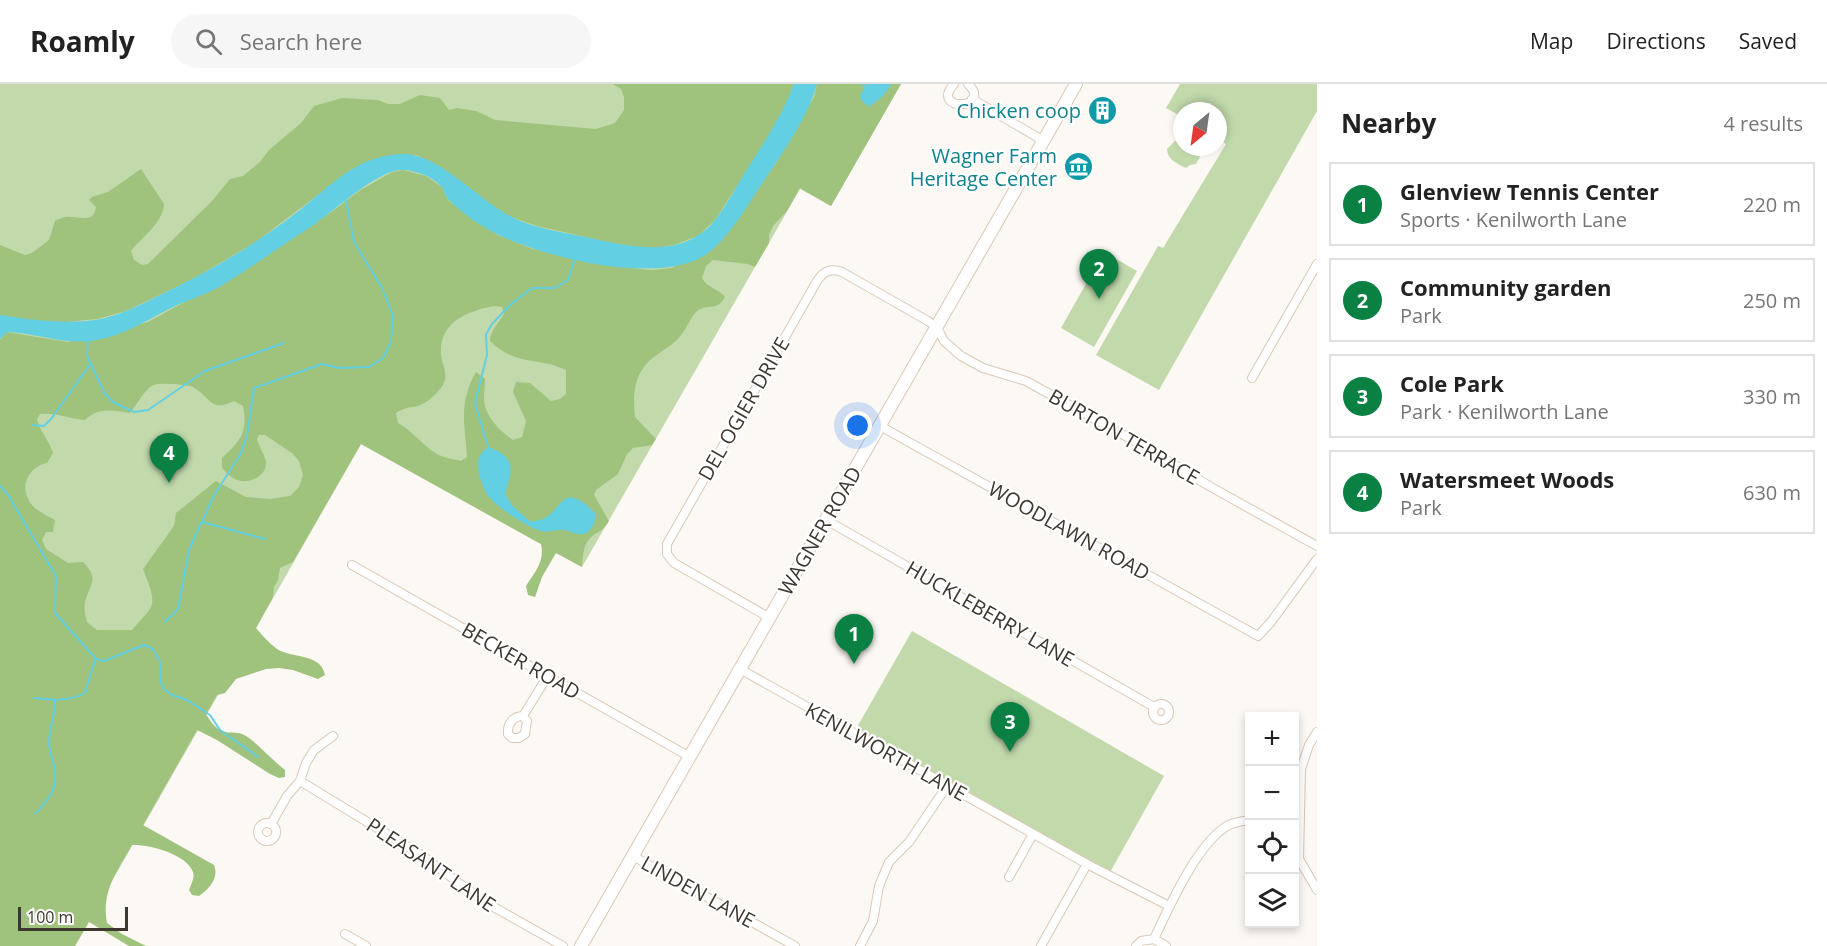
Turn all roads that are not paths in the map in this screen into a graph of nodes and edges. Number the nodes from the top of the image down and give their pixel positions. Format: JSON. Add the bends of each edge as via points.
{"nodes":[{"id":1,"x":954,"y":84,"type":"edge"},
{"id":2,"x":968,"y":84,"type":"edge"},
{"id":3,"x":1076,"y":84,"type":"edge"},
{"id":4,"x":972,"y":99,"type":"junction"},
{"id":5,"x":1044,"y":141,"type":"junction"},
{"id":6,"x":1317,"y":264,"type":"edge"},
{"id":7,"x":937,"y":327,"type":"junction"},
{"id":8,"x":1252,"y":378,"type":"dead end"},
{"id":9,"x":880,"y":426,"type":"junction"},
{"id":10,"x":826,"y":519,"type":"junction"},
{"id":11,"x":1317,"y":546,"type":"edge"},
{"id":12,"x":1317,"y":559,"type":"edge"},
{"id":13,"x":352,"y":565,"type":"dead end"},
{"id":14,"x":770,"y":618,"type":"junction"},
{"id":15,"x":740,"y":669,"type":"junction"},
{"id":16,"x":547,"y":676,"type":"junction"},
{"id":17,"x":1154,"y":707,"type":"dead end"},
{"id":18,"x":523,"y":716,"type":"dead end"},
{"id":19,"x":1317,"y":732,"type":"edge"},
{"id":20,"x":333,"y":736,"type":"dead end"},
{"id":21,"x":690,"y":757,"type":"junction"},
{"id":22,"x":300,"y":782,"type":"junction"},
{"id":23,"x":946,"y":786,"type":"junction"},
{"id":24,"x":1245,"y":820,"type":"edge"},
{"id":25,"x":1298,"y":820,"type":"edge"},
{"id":26,"x":271,"y":824,"type":"dead end"},
{"id":27,"x":1033,"y":834,"type":"junction"},
{"id":28,"x":633,"y":856,"type":"junction"},
{"id":29,"x":1299,"y":858,"type":"edge"},
{"id":30,"x":1087,"y":864,"type":"junction"},
{"id":31,"x":1009,"y":877,"type":"dead end"},
{"id":32,"x":1317,"y":890,"type":"edge"},
{"id":33,"x":1169,"y":906,"type":"junction"},
{"id":34,"x":345,"y":934,"type":"dead end"},
{"id":35,"x":1154,"y":939,"type":"junction"},
{"id":36,"x":366,"y":946,"type":"edge"},
{"id":37,"x":563,"y":946,"type":"edge"},
{"id":38,"x":581,"y":946,"type":"edge"},
{"id":39,"x":795,"y":946,"type":"edge"},
{"id":40,"x":860,"y":946,"type":"edge"},
{"id":41,"x":1041,"y":946,"type":"edge"},
{"id":42,"x":1136,"y":946,"type":"edge"},
{"id":43,"x":1166,"y":946,"type":"edge"}],
"edges":[{"from":1,"to":4,"type":"street","via":[[949,94],[954,104],[966,105]]},
{"from":2,"to":4,"type":"street"},
{"from":3,"to":5,"type":"street","name":"WAGNER ROAD"},
{"from":4,"to":5,"type":"street"},
{"from":5,"to":7,"type":"street","name":"WAGNER ROAD"},
{"from":6,"to":8,"type":"street"},
{"from":7,"to":9,"type":"street","name":"WAGNER ROAD"},
{"from":7,"to":11,"type":"street","name":"BURTON TERRACE","via":[[944,341],[961,356],[983,368],[1026,381]]},
{"from":7,"to":14,"type":"street","name":"DEL OGIER DRIVE","via":[[842,272],[825,272],[817,281],[667,544],[667,554],[674,563]]},
{"from":9,"to":10,"type":"street","name":"WAGNER ROAD"},
{"from":9,"to":12,"type":"street","name":"WOODLAWN ROAD","via":[[1258,636]]},
{"from":10,"to":14,"type":"street","name":"WAGNER ROAD"},
{"from":10,"to":17,"type":"street","name":"HUCKLEBERRY LANE"},
{"from":13,"to":16,"type":"street","name":"BECKER ROAD"},
{"from":14,"to":15,"type":"street","name":"WAGNER ROAD"},
{"from":15,"to":21,"type":"street","name":"WAGNER ROAD"},
{"from":15,"to":23,"type":"street","name":"KENILWORTH LANE"},
{"from":16,"to":18,"type":"street"},
{"from":16,"to":21,"type":"street","name":"BECKER ROAD"},
{"from":19,"to":25,"type":"street","via":[[1301,769]]},
{"from":20,"to":22,"type":"street","via":[[314,750]]},
{"from":21,"to":28,"type":"street","name":"WAGNER ROAD"},
{"from":22,"to":26,"type":"street"},
{"from":22,"to":37,"type":"street","name":"PLEASANT LANE","via":[[420,854],[483,901]]},
{"from":23,"to":27,"type":"street","name":"KENILWORTH LANE"},
{"from":23,"to":40,"type":"street","via":[[909,842],[889,862],[879,886],[873,921]]},
{"from":24,"to":33,"type":"street","via":[[1227,826],[1206,846]]},
{"from":27,"to":30,"type":"street","name":"KENILWORTH LANE"},
{"from":27,"to":31,"type":"street"},
{"from":28,"to":38,"type":"street","name":"WAGNER ROAD"},
{"from":28,"to":39,"type":"street","name":"LINDEN LANE"},
{"from":29,"to":32,"type":"street"},
{"from":30,"to":33,"type":"street","name":"KENILWORTH LANE"},
{"from":30,"to":41,"type":"street"},
{"from":33,"to":35,"type":"street"},
{"from":34,"to":36,"type":"street"},
{"from":35,"to":42,"type":"street"},
{"from":35,"to":43,"type":"street"}]}
